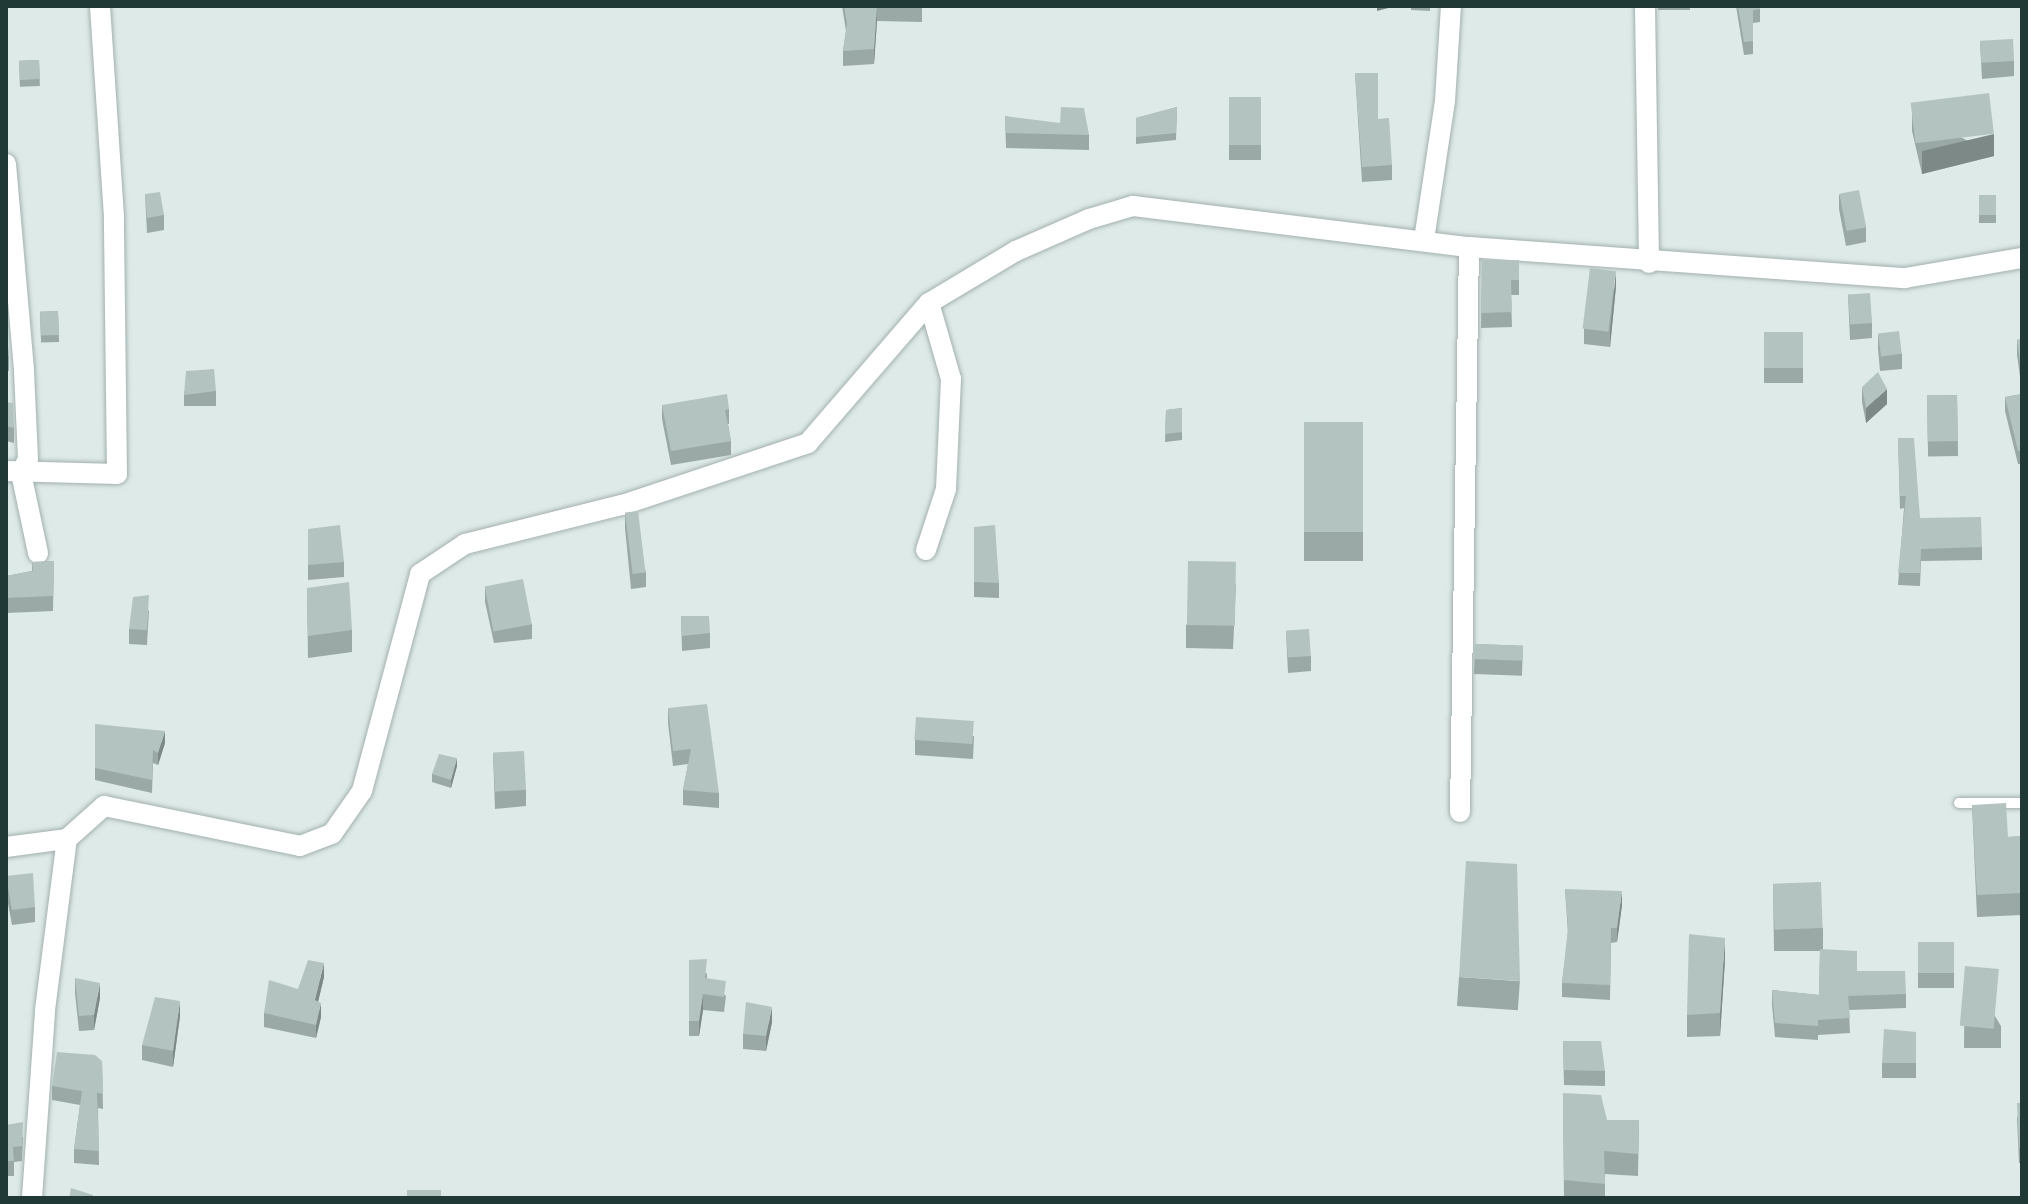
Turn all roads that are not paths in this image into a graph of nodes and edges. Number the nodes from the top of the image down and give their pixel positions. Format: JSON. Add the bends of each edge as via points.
{"nodes":[{"id":1,"x":100,"y":6,"type":"edge"},
{"id":2,"x":1451,"y":6,"type":"edge"},
{"id":3,"x":1645,"y":6,"type":"edge"},
{"id":4,"x":6,"y":164,"type":"edge"},
{"id":5,"x":8,"y":216,"type":"edge"},
{"id":6,"x":1424,"y":240,"type":"junction"},
{"id":7,"x":1469,"y":247,"type":"junction"},
{"id":8,"x":2022,"y":258,"type":"edge"},
{"id":9,"x":1649,"y":263,"type":"junction"},
{"id":10,"x":929,"y":303,"type":"junction"},
{"id":11,"x":13,"y":472,"type":"edge"},
{"id":12,"x":926,"y":550,"type":"dead end"},
{"id":13,"x":38,"y":553,"type":"dead end"},
{"id":14,"x":1959,"y":803,"type":"dead end"},
{"id":15,"x":2022,"y":803,"type":"edge"},
{"id":16,"x":1460,"y":812,"type":"dead end"},
{"id":17,"x":67,"y":839,"type":"junction"},
{"id":18,"x":6,"y":847,"type":"edge"},
{"id":19,"x":32,"y":1198,"type":"edge"}],
"edges":[{"from":1,"to":11,"type":"street","via":[[114,217],[117,474]]},
{"from":2,"to":6,"type":"street","via":[[1445,101]]},
{"from":3,"to":9,"type":"street"},
{"from":4,"to":5,"type":"street"},
{"from":5,"to":11,"type":"street","via":[[28,459]]},
{"from":6,"to":7,"type":"street"},
{"from":6,"to":10,"type":"street","via":[[1133,206],[1016,251]]},
{"from":7,"to":9,"type":"street"},
{"from":7,"to":16,"type":"street"},
{"from":8,"to":9,"type":"street","via":[[1905,278]]},
{"from":10,"to":12,"type":"street","via":[[951,379],[946,489]]},
{"from":10,"to":17,"type":"street","via":[[808,443],[622,505],[465,544],[420,574],[362,791],[332,834],[300,846],[104,806]]},
{"from":11,"to":13,"type":"street"},
{"from":14,"to":15,"type":"lane"},
{"from":17,"to":18,"type":"street"},
{"from":17,"to":19,"type":"street","via":[[45,1010]]}]}
